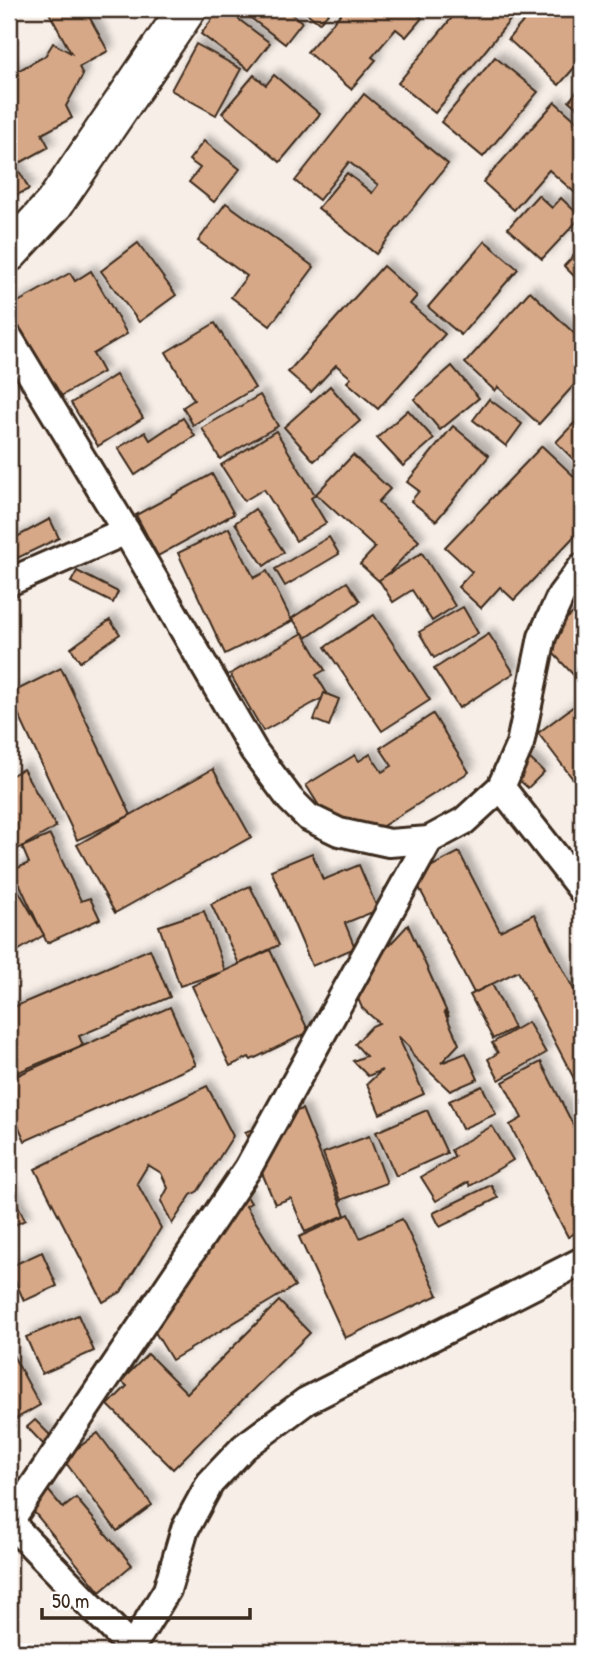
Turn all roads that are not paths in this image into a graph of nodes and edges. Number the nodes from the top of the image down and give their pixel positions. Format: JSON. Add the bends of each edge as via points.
{"nodes":[{"id":1,"x":187,"y":9,"type":"edge"},
{"id":2,"x":9,"y":253,"type":"edge"},
{"id":3,"x":9,"y":338,"type":"edge"},
{"id":4,"x":126,"y":531,"type":"junction"},
{"id":5,"x":582,"y":566,"type":"edge"},
{"id":6,"x":9,"y":582,"type":"edge"},
{"id":7,"x":501,"y":787,"type":"junction"},
{"id":8,"x":429,"y":839,"type":"junction"},
{"id":9,"x":582,"y":890,"type":"edge"},
{"id":10,"x":582,"y":1261,"type":"edge"},
{"id":11,"x":128,"y":1649,"type":"edge"}],
"edges":[{"from":1,"to":2,"type":"street","via":[[54,204]]},
{"from":3,"to":4,"type":"street"},
{"from":4,"to":6,"type":"street"},
{"from":4,"to":8,"type":"street","via":[[254,751],[290,799],[308,817],[339,832],[389,843]]},
{"from":5,"to":7,"type":"street","via":[[561,595],[542,637],[520,744]]},
{"from":7,"to":8,"type":"street","via":[[464,821]]},
{"from":7,"to":9,"type":"street"},
{"from":8,"to":11,"type":"street","via":[[248,1168],[12,1518],[17,1530]]},
{"from":10,"to":11,"type":"street","via":[[306,1401],[244,1447],[210,1483],[185,1529],[167,1590]]}]}
